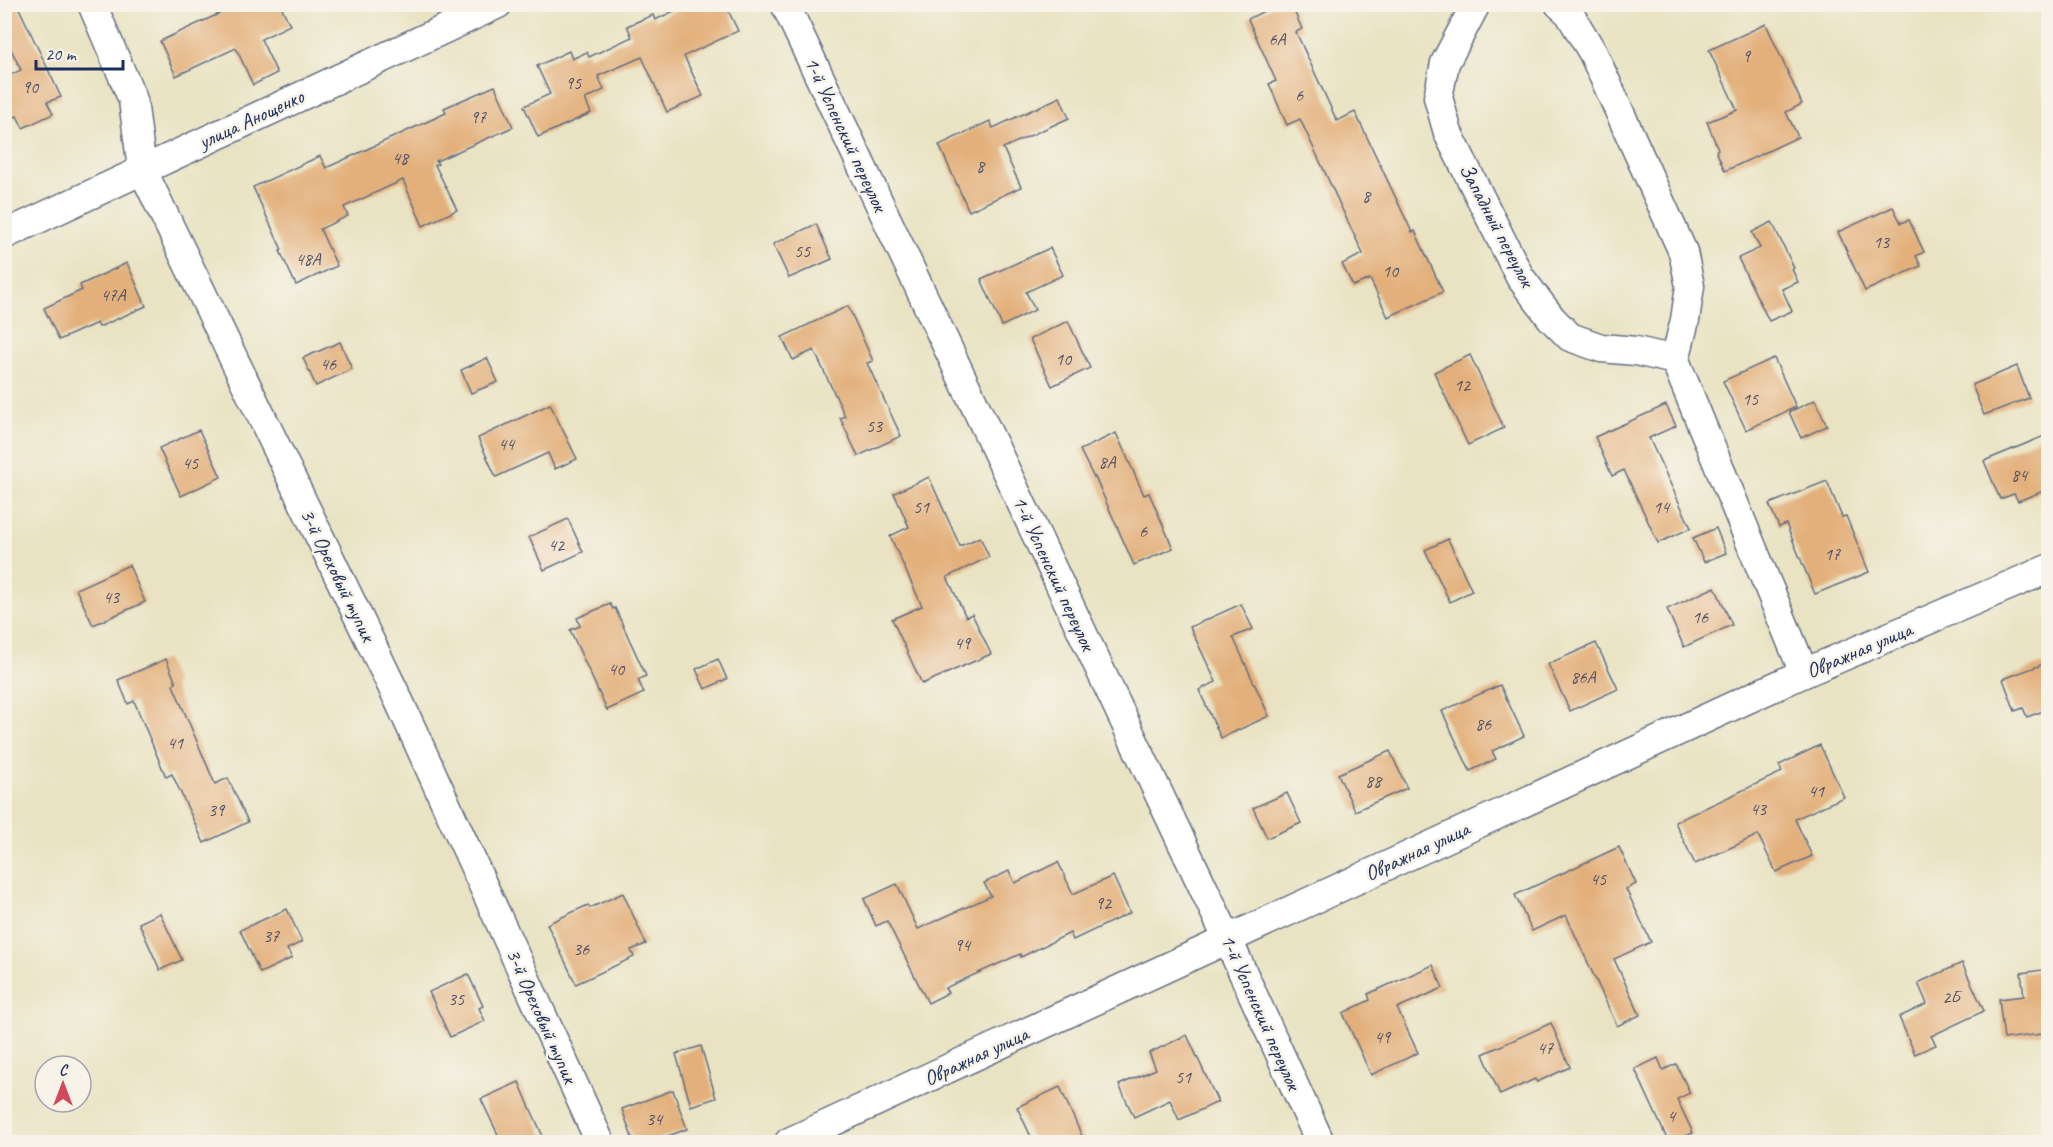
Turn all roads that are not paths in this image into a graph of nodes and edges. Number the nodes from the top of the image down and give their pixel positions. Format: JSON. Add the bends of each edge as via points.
{"nodes":[{"id":1,"x":92,"y":4,"type":"edge"},
{"id":2,"x":498,"y":4,"type":"edge"},
{"id":3,"x":785,"y":4,"type":"edge"},
{"id":4,"x":1476,"y":4,"type":"edge"},
{"id":5,"x":1559,"y":4,"type":"edge"},
{"id":6,"x":142,"y":169,"type":"junction"},
{"id":7,"x":4,"y":234,"type":"edge"},
{"id":8,"x":1675,"y":360,"type":"junction"},
{"id":9,"x":2049,"y":568,"type":"edge"},
{"id":10,"x":1804,"y":673,"type":"junction"},
{"id":11,"x":1228,"y":940,"type":"junction"},
{"id":12,"x":600,"y":1143,"type":"edge"},
{"id":13,"x":789,"y":1143,"type":"edge"},
{"id":14,"x":1320,"y":1143,"type":"edge"}],
"edges":[{"from":1,"to":6,"type":"street","name":"3-й Ореховый тупик","via":[[133,100]]},
{"from":2,"to":6,"type":"street","name":"улица Анощенко"},
{"from":3,"to":11,"type":"street","name":"1-й Успенский переулок"},
{"from":4,"to":8,"type":"street","name":"Западный переулок","via":[[1445,63],[1438,97],[1448,133],[1520,277],[1570,337],[1601,348]]},
{"from":5,"to":8,"type":"street","via":[[1569,13],[1593,53],[1683,252],[1690,286]]},
{"from":6,"to":7,"type":"street","name":"улица Анощенко"},
{"from":6,"to":12,"type":"street","name":"3-й Ореховый тупик","via":[[399,701]]},
{"from":8,"to":10,"type":"street"},
{"from":9,"to":10,"type":"street","name":"Овражная улица"},
{"from":10,"to":11,"type":"street","name":"Овражная улица"},
{"from":11,"to":13,"type":"street","name":"Овражная улица"},
{"from":11,"to":14,"type":"street","name":"1-й Успенский переулок"}]}
